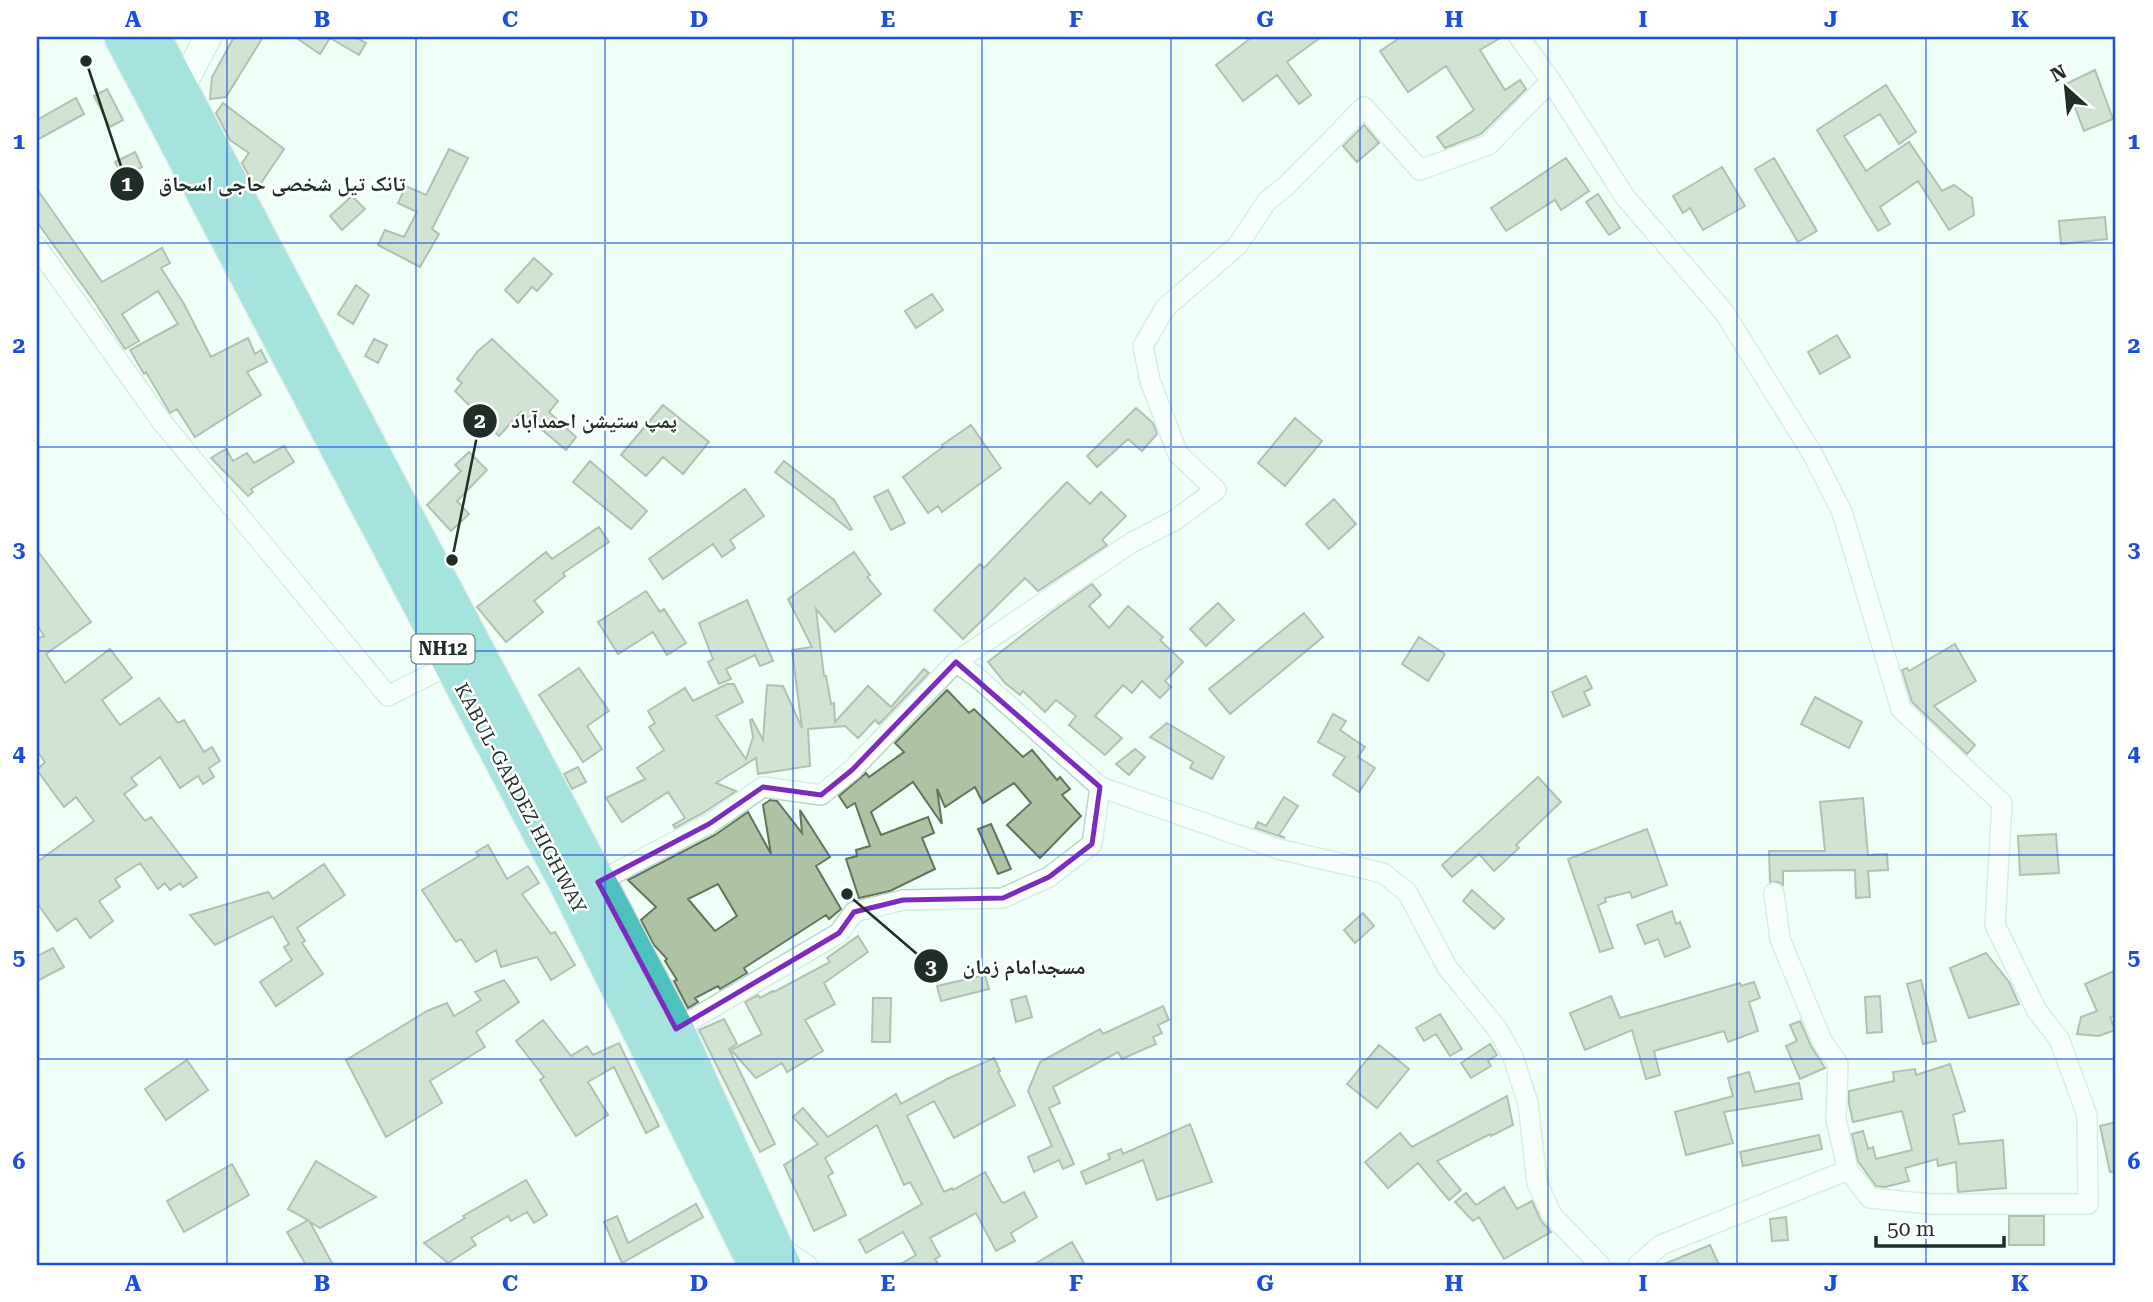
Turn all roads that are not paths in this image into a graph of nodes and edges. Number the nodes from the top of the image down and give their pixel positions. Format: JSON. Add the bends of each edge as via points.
{"nodes":[{"id":1,"x":122,"y":37,"type":"edge"},
{"id":2,"x":153,"y":37,"type":"edge"},
{"id":3,"x":208,"y":37,"type":"edge"},
{"id":4,"x":1519,"y":37,"type":"edge"},
{"id":5,"x":1551,"y":81,"type":"junction"},
{"id":6,"x":180,"y":89,"type":"junction"},
{"id":7,"x":165,"y":120,"type":"junction"},
{"id":8,"x":37,"y":247,"type":"edge"},
{"id":9,"x":956,"y":662,"type":"junction"},
{"id":10,"x":451,"y":664,"type":"junction"},
{"id":11,"x":1100,"y":787,"type":"junction"},
{"id":12,"x":598,"y":883,"type":"junction"},
{"id":13,"x":1774,"y":892,"type":"dead end"},
{"id":14,"x":676,"y":1029,"type":"junction"},
{"id":15,"x":1847,"y":1170,"type":"junction"},
{"id":16,"x":770,"y":1257,"type":"edge"},
{"id":17,"x":807,"y":1265,"type":"edge"},
{"id":18,"x":1600,"y":1265,"type":"edge"},
{"id":19,"x":1638,"y":1265,"type":"edge"}],
"edges":[{"from":1,"to":7,"type":"highway","name":"KABUL-GARDEZ HIGHWAY","number":"NH12"},
{"from":2,"to":6,"type":"highway","name":"KABUL-GARDEZ HIGHWAY","number":"NH12"},
{"from":3,"to":6,"type":"street"},
{"from":4,"to":5,"type":"street"},
{"from":5,"to":9,"type":"street","via":[[1488,145],[1420,170],[1364,107],[1267,201],[1238,245],[1164,308],[1143,346],[1150,381],[1178,454],[1216,490]]},
{"from":5,"to":15,"type":"street","via":[[1625,197],[1724,312],[1812,453],[1842,512],[1901,709],[2002,803],[1995,925],[2037,1011],[2059,1039],[2087,1115],[2088,1204],[1930,1204],[1870,1198]]},
{"from":6,"to":7,"type":"street"},
{"from":6,"to":12,"type":"highway","name":"KABUL-GARDEZ HIGHWAY","number":"NH12"},
{"from":7,"to":10,"type":"highway","name":"KABUL-GARDEZ HIGHWAY","number":"NH12"},
{"from":8,"to":10,"type":"street","via":[[162,422],[388,696]]},
{"from":9,"to":11,"type":"street"},
{"from":9,"to":12,"type":"street","via":[[852,770],[821,795],[763,787],[709,824]]},
{"from":10,"to":16,"type":"highway","name":"KABUL-GARDEZ HIGHWAY","number":"NH12"},
{"from":11,"to":14,"type":"street","via":[[1092,844],[1049,877],[1003,898],[903,900],[854,912],[839,933]]},
{"from":11,"to":18,"type":"street","via":[[1279,849],[1383,873],[1407,892],[1447,967],[1498,1030],[1513,1057],[1528,1103],[1537,1183],[1552,1215]]},
{"from":12,"to":14,"type":"highway","name":"KABUL-GARDEZ HIGHWAY","number":"NH12"},
{"from":13,"to":15,"type":"street","via":[[1780,939],[1822,1041],[1838,1064],[1836,1120]]},
{"from":14,"to":16,"type":"highway","name":"KABUL-GARDEZ HIGHWAY","number":"NH12"},
{"from":15,"to":19,"type":"street","via":[[1661,1245]]},
{"from":16,"to":17,"type":"street"}]}
